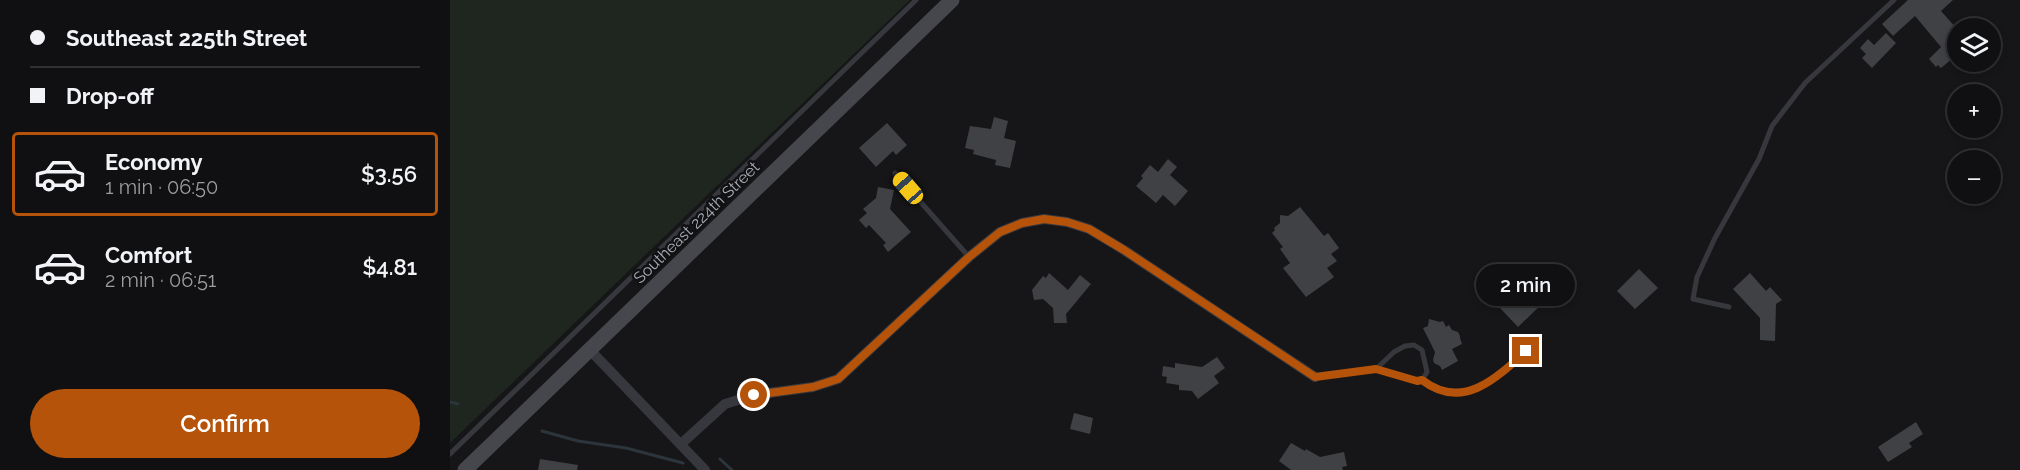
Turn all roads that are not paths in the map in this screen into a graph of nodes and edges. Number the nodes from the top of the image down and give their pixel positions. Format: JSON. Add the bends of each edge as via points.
{"nodes":[{"id":1,"x":916,"y":0,"type":"edge"},
{"id":2,"x":952,"y":0,"type":"edge"},
{"id":3,"x":1894,"y":0,"type":"edge"},
{"id":4,"x":895,"y":173,"type":"dead end"},
{"id":5,"x":969,"y":257,"type":"junction"},
{"id":6,"x":1729,"y":307,"type":"dead end"},
{"id":7,"x":1539,"y":339,"type":"dead end"},
{"id":8,"x":590,"y":350,"type":"junction"},
{"id":9,"x":1376,"y":369,"type":"junction"},
{"id":10,"x":1315,"y":377,"type":"joint"},
{"id":11,"x":1422,"y":380,"type":"junction"},
{"id":12,"x":681,"y":444,"type":"junction"},
{"id":13,"x":450,"y":454,"type":"edge"},
{"id":14,"x":465,"y":470,"type":"edge"},
{"id":15,"x":705,"y":470,"type":"edge"}],
"edges":[{"from":1,"to":13,"type":"lane"},
{"from":2,"to":8,"type":"street","name":"Southeast 224th Street"},
{"from":3,"to":6,"type":"lane","via":[[1805,83],[1772,126],[1693,290],[1693,299]]},
{"from":4,"to":5,"type":"lane"},
{"from":5,"to":10,"type":"street","via":[[1000,232],[1022,223],[1044,219],[1089,229]]},
{"from":5,"to":12,"type":"street","via":[[838,379],[725,404]]},
{"from":7,"to":11,"type":"lane","via":[[1500,375],[1473,389],[1448,393]]},
{"from":8,"to":12,"type":"street"},
{"from":8,"to":14,"type":"street","name":"Southeast 224th Street"},
{"from":9,"to":10,"type":"lane"},
{"from":9,"to":11,"type":"lane"},
{"from":9,"to":11,"type":"lane","via":[[1394,352],[1414,345],[1422,350],[1427,366]]},
{"from":12,"to":15,"type":"street"}]}
